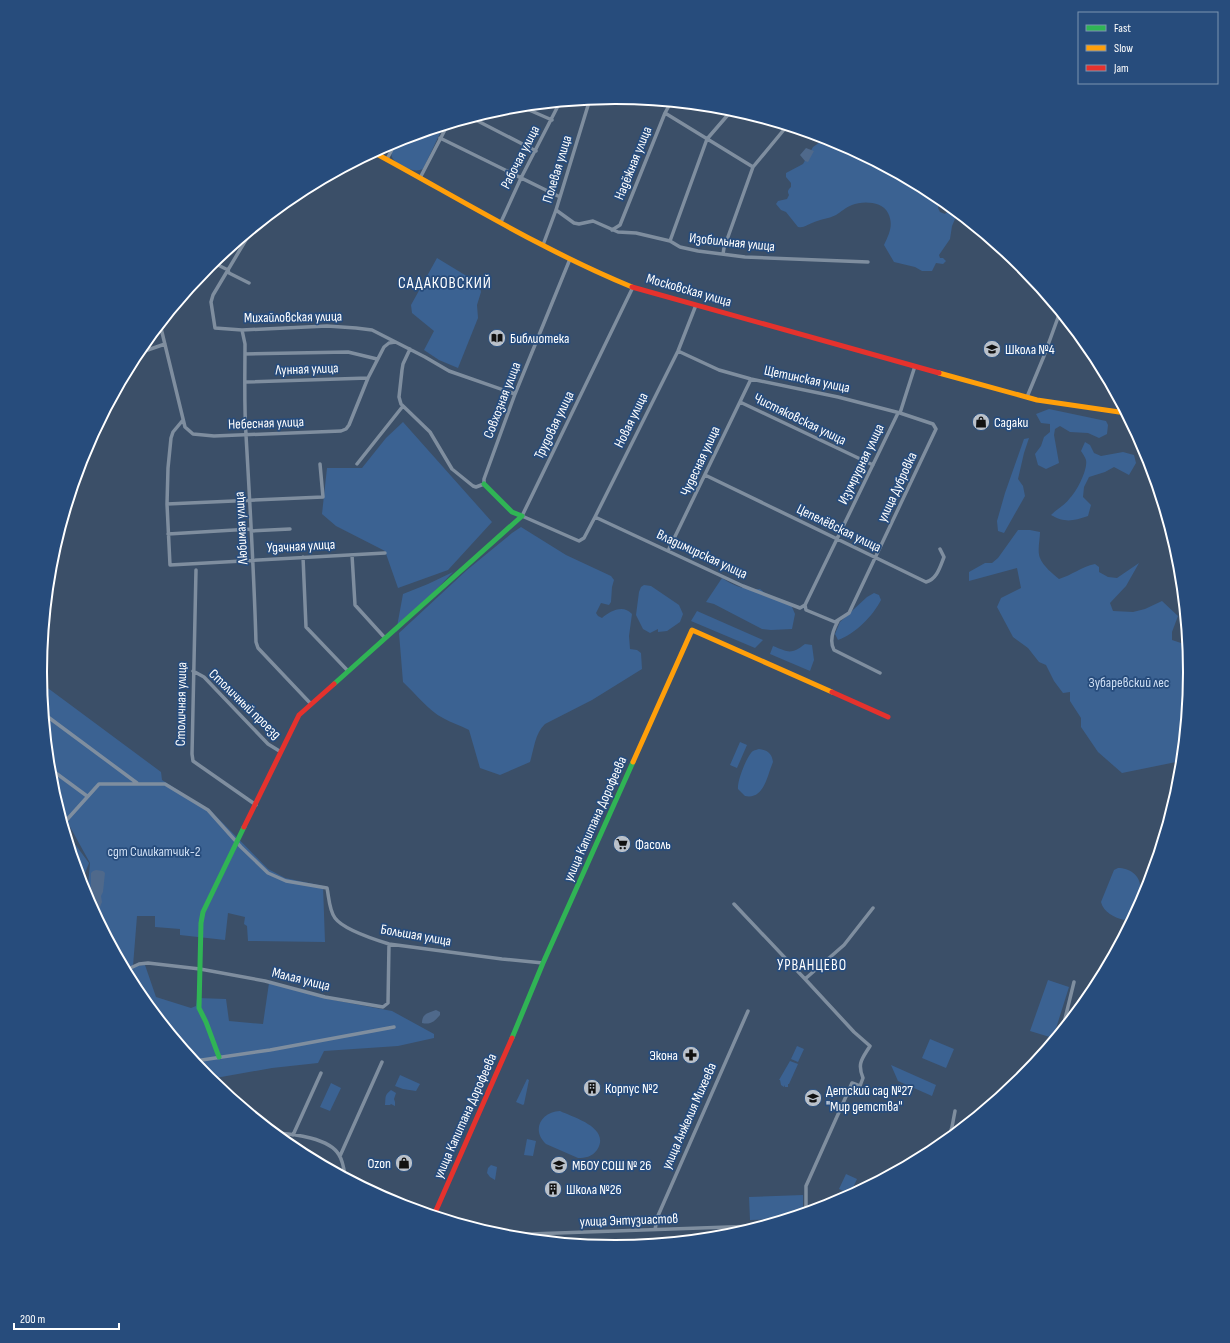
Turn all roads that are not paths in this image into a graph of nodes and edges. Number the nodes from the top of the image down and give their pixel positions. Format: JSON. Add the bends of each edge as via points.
{"nodes":[{"id":1,"x":588,"y":105,"type":"edge"},
{"id":2,"x":669,"y":106,"type":"edge"},
{"id":3,"x":558,"y":107,"type":"edge"},
{"id":4,"x":529,"y":110,"type":"edge"},
{"id":5,"x":665,"y":113,"type":"junction"},
{"id":6,"x":728,"y":115,"type":"edge"},
{"id":7,"x":552,"y":120,"type":"junction"},
{"id":8,"x":477,"y":121,"type":"edge"},
{"id":9,"x":444,"y":130,"type":"edge"},
{"id":10,"x":784,"y":130,"type":"edge"},
{"id":11,"x":440,"y":138,"type":"junction"},
{"id":12,"x":707,"y":139,"type":"junction"},
{"id":13,"x":392,"y":150,"type":"edge"},
{"id":14,"x":536,"y":151,"type":"junction"},
{"id":15,"x":379,"y":155,"type":"edge"},
{"id":16,"x":387,"y":160,"type":"junction"},
{"id":17,"x":753,"y":167,"type":"junction"},
{"id":18,"x":420,"y":178,"type":"junction"},
{"id":19,"x":521,"y":178,"type":"junction"},
{"id":20,"x":560,"y":197,"type":"junction"},
{"id":21,"x":556,"y":210,"type":"junction"},
{"id":22,"x":501,"y":222,"type":"junction"},
{"id":23,"x":612,"y":230,"type":"junction"},
{"id":24,"x":247,"y":239,"type":"edge"},
{"id":25,"x":670,"y":241,"type":"junction"},
{"id":26,"x":543,"y":245,"type":"junction"},
{"id":27,"x":722,"y":254,"type":"junction"},
{"id":28,"x":570,"y":258,"type":"junction"},
{"id":29,"x":868,"y":262,"type":"dead end"},
{"id":30,"x":218,"y":265,"type":"edge"},
{"id":31,"x":228,"y":270,"type":"junction"},
{"id":32,"x":248,"y":283,"type":"dead end"},
{"id":33,"x":633,"y":287,"type":"junction"},
{"id":34,"x":696,"y":305,"type":"junction"},
{"id":35,"x":1058,"y":317,"type":"edge"},
{"id":36,"x":161,"y":330,"type":"edge"},
{"id":37,"x":242,"y":330,"type":"junction"},
{"id":38,"x":395,"y":342,"type":"junction"},
{"id":39,"x":165,"y":344,"type":"junction"},
{"id":40,"x":410,"y":349,"type":"junction"},
{"id":41,"x":147,"y":350,"type":"edge"},
{"id":42,"x":678,"y":351,"type":"junction"},
{"id":43,"x":245,"y":354,"type":"junction"},
{"id":44,"x":377,"y":359,"type":"junction"},
{"id":45,"x":914,"y":366,"type":"junction"},
{"id":46,"x":368,"y":378,"type":"junction"},
{"id":47,"x":751,"y":379,"type":"junction"},
{"id":48,"x":246,"y":382,"type":"junction"},
{"id":49,"x":515,"y":394,"type":"junction"},
{"id":50,"x":1027,"y":397,"type":"junction"},
{"id":51,"x":740,"y":402,"type":"junction"},
{"id":52,"x":403,"y":406,"type":"junction"},
{"id":53,"x":1120,"y":412,"type":"edge"},
{"id":54,"x":899,"y":413,"type":"junction"},
{"id":55,"x":183,"y":420,"type":"junction"},
{"id":56,"x":933,"y":424,"type":"joint"},
{"id":57,"x":246,"y":435,"type":"junction"},
{"id":58,"x":320,"y":464,"type":"dead end"},
{"id":59,"x":357,"y":464,"type":"dead end"},
{"id":60,"x":872,"y":465,"type":"junction"},
{"id":61,"x":705,"y":475,"type":"junction"},
{"id":62,"x":484,"y":484,"type":"junction"},
{"id":63,"x":250,"y":501,"type":"junction"},
{"id":64,"x":167,"y":504,"type":"junction"},
{"id":65,"x":522,"y":516,"type":"junction"},
{"id":66,"x":595,"y":517,"type":"junction"},
{"id":67,"x":290,"y":529,"type":"dead end"},
{"id":68,"x":251,"y":530,"type":"junction"},
{"id":69,"x":168,"y":534,"type":"junction"},
{"id":70,"x":837,"y":539,"type":"junction"},
{"id":71,"x":940,"y":549,"type":"dead end"},
{"id":72,"x":668,"y":551,"type":"junction"},
{"id":73,"x":385,"y":553,"type":"dead end"},
{"id":74,"x":352,"y":554,"type":"junction"},
{"id":75,"x":303,"y":557,"type":"junction"},
{"id":76,"x":875,"y":559,"type":"junction"},
{"id":77,"x":254,"y":560,"type":"junction"},
{"id":78,"x":196,"y":570,"type":"dead end"},
{"id":79,"x":805,"y":605,"type":"junction"},
{"id":80,"x":838,"y":620,"type":"junction"},
{"id":81,"x":385,"y":638,"type":"junction"},
{"id":82,"x":193,"y":671,"type":"junction"},
{"id":83,"x":348,"y":671,"type":"junction"},
{"id":84,"x":880,"y":673,"type":"dead end"},
{"id":85,"x":311,"y":704,"type":"junction"},
{"id":86,"x":888,"y":717,"type":"dead end"},
{"id":87,"x":49,"y":718,"type":"edge"},
{"id":88,"x":281,"y":752,"type":"junction"},
{"id":89,"x":56,"y":773,"type":"edge"},
{"id":90,"x":138,"y":784,"type":"junction"},
{"id":91,"x":87,"y":796,"type":"junction"},
{"id":92,"x":256,"y":805,"type":"junction"},
{"id":93,"x":66,"y":820,"type":"edge"},
{"id":94,"x":238,"y":843,"type":"junction"},
{"id":95,"x":734,"y":904,"type":"dead end"},
{"id":96,"x":873,"y":908,"type":"dead end"},
{"id":97,"x":389,"y":944,"type":"junction"},
{"id":98,"x":543,"y":963,"type":"junction"},
{"id":99,"x":131,"y":968,"type":"edge"},
{"id":100,"x":200,"y":969,"type":"junction"},
{"id":101,"x":805,"y":979,"type":"junction"},
{"id":102,"x":1074,"y":982,"type":"dead end"},
{"id":103,"x":748,"y":1011,"type":"dead end"},
{"id":104,"x":1065,"y":1018,"type":"edge"},
{"id":105,"x":394,"y":1027,"type":"dead end"},
{"id":106,"x":219,"y":1057,"type":"junction"},
{"id":107,"x":201,"y":1060,"type":"edge"},
{"id":108,"x":382,"y":1062,"type":"dead end"},
{"id":109,"x":320,"y":1073,"type":"dead end"},
{"id":110,"x":955,"y":1111,"type":"dead end"},
{"id":111,"x":951,"y":1129,"type":"edge"},
{"id":112,"x":287,"y":1135,"type":"edge"},
{"id":113,"x":293,"y":1136,"type":"junction"},
{"id":114,"x":340,"y":1156,"type":"junction"},
{"id":115,"x":343,"y":1170,"type":"edge"},
{"id":116,"x":806,"y":1206,"type":"edge"},
{"id":117,"x":436,"y":1210,"type":"edge"},
{"id":118,"x":734,"y":1227,"type":"edge"},
{"id":119,"x":655,"y":1230,"type":"junction"},
{"id":120,"x":534,"y":1234,"type":"edge"}],
"edges":[{"from":1,"to":20,"type":"street","name":"Полевая улица"},
{"from":2,"to":5,"type":"street","name":"Надёжная улица"},
{"from":3,"to":7,"type":"street","name":"Рабочая улица"},
{"from":4,"to":7,"type":"street"},
{"from":5,"to":12,"type":"street"},
{"from":5,"to":23,"type":"street","name":"Надёжная улица","via":[[620,225]]},
{"from":6,"to":12,"type":"street"},
{"from":7,"to":14,"type":"street","name":"Рабочая улица"},
{"from":8,"to":14,"type":"street"},
{"from":9,"to":11,"type":"street"},
{"from":10,"to":17,"type":"street"},
{"from":11,"to":18,"type":"street"},
{"from":11,"to":19,"type":"street"},
{"from":12,"to":17,"type":"street"},
{"from":12,"to":25,"type":"street"},
{"from":13,"to":16,"type":"street"},
{"from":14,"to":19,"type":"street","name":"Рабочая улица"},
{"from":15,"to":16,"type":"street","name":"Московская улица"},
{"from":16,"to":18,"type":"street","name":"Московская улица"},
{"from":17,"to":27,"type":"street"},
{"from":18,"to":22,"type":"street","name":"Московская улица"},
{"from":19,"to":20,"type":"street"},
{"from":19,"to":22,"type":"street","name":"Рабочая улица"},
{"from":20,"to":21,"type":"street","name":"Полевая улица"},
{"from":21,"to":23,"type":"street","name":"Изобильная улица","via":[[574,223],[593,221]]},
{"from":21,"to":26,"type":"street","name":"Полевая улица"},
{"from":22,"to":26,"type":"street","name":"Московская улица"},
{"from":23,"to":25,"type":"street","name":"Изобильная улица"},
{"from":24,"to":31,"type":"street"},
{"from":25,"to":27,"type":"street","name":"Изобильная улица","via":[[680,247]]},
{"from":26,"to":28,"type":"street","name":"Московская улица"},
{"from":27,"to":29,"type":"street","name":"Изобильная улица"},
{"from":28,"to":33,"type":"street","name":"Московская улица"},
{"from":28,"to":49,"type":"street","name":"Совхозная улица"},
{"from":30,"to":31,"type":"street"},
{"from":31,"to":32,"type":"street"},
{"from":31,"to":37,"type":"street","name":"Михайловская улица","via":[[213,295],[215,328]]},
{"from":33,"to":34,"type":"street","name":"Московская улица"},
{"from":33,"to":65,"type":"street","name":"Трудовая улица"},
{"from":34,"to":42,"type":"street","name":"Новая улица"},
{"from":34,"to":45,"type":"street","name":"Московская улица"},
{"from":35,"to":50,"type":"street"},
{"from":36,"to":39,"type":"street"},
{"from":37,"to":38,"type":"street","name":"Михайловская улица","via":[[327,326],[356,328],[372,330]]},
{"from":37,"to":43,"type":"street","name":"Любимая улица"},
{"from":38,"to":40,"type":"street"},
{"from":38,"to":44,"type":"street","via":[[384,347]]},
{"from":39,"to":41,"type":"street"},
{"from":39,"to":55,"type":"street"},
{"from":40,"to":49,"type":"street","via":[[449,371]]},
{"from":40,"to":52,"type":"street","via":[[402,370],[399,397]]},
{"from":42,"to":47,"type":"street","name":"Щетинская улица","via":[[719,370]]},
{"from":42,"to":66,"type":"street","name":"Новая улица"},
{"from":43,"to":44,"type":"street","via":[[348,352]]},
{"from":43,"to":48,"type":"street","name":"Любимая улица"},
{"from":44,"to":46,"type":"street"},
{"from":45,"to":50,"type":"street","name":"Московская улица"},
{"from":45,"to":54,"type":"street","name":"Изумрудная улица"},
{"from":46,"to":48,"type":"street","name":"Лунная улица"},
{"from":46,"to":57,"type":"street","name":"Небесная улица","via":[[346,429]]},
{"from":47,"to":51,"type":"street","name":"Чудесная улица"},
{"from":47,"to":54,"type":"street","name":"Щетинская улица"},
{"from":48,"to":57,"type":"street","name":"Любимая улица"},
{"from":49,"to":62,"type":"street","name":"Совхозная улица"},
{"from":50,"to":53,"type":"street","name":"Московская улица"},
{"from":51,"to":60,"type":"street","name":"Чистяковская улица"},
{"from":51,"to":61,"type":"street","name":"Чудесная улица"},
{"from":52,"to":59,"type":"street"},
{"from":52,"to":62,"type":"street","via":[[430,432],[454,472],[473,486]]},
{"from":54,"to":56,"type":"street","name":"Щетинская улица"},
{"from":54,"to":60,"type":"street","name":"Изумрудная улица"},
{"from":55,"to":57,"type":"street","name":"Небесная улица","via":[[185,427],[193,434]]},
{"from":55,"to":64,"type":"street","via":[[171,438]]},
{"from":56,"to":76,"type":"street","name":"улица Дубровка","via":[[936,429]]},
{"from":57,"to":63,"type":"street","name":"Любимая улица"},
{"from":58,"to":63,"type":"street","via":[[323,497]]},
{"from":60,"to":70,"type":"street","name":"Изумрудная улица"},
{"from":61,"to":70,"type":"street","name":"Цепелёвская улица"},
{"from":61,"to":72,"type":"street","name":"Чудесная улица"},
{"from":62,"to":65,"type":"street","via":[[512,512]]},
{"from":63,"to":64,"type":"street"},
{"from":63,"to":68,"type":"street","name":"Любимая улица"},
{"from":64,"to":69,"type":"street"},
{"from":65,"to":66,"type":"street","name":"Новая улица","via":[[579,541],[584,538]]},
{"from":65,"to":81,"type":"street"},
{"from":66,"to":72,"type":"street","name":"Владимирская улица"},
{"from":67,"to":68,"type":"street"},
{"from":68,"to":69,"type":"street"},
{"from":68,"to":77,"type":"street","name":"Любимая улица"},
{"from":69,"to":77,"type":"street","name":"Удачная улица","via":[[170,565]]},
{"from":70,"to":76,"type":"street","name":"Цепелёвская улица"},
{"from":70,"to":79,"type":"street","name":"Изумрудная улица"},
{"from":71,"to":76,"type":"street","name":"Цепелёвская улица","via":[[944,557],[931,581],[926,582]]},
{"from":72,"to":79,"type":"street","name":"Владимирская улица","via":[[743,586],[800,608]]},
{"from":73,"to":74,"type":"street","name":"Удачная улица"},
{"from":74,"to":75,"type":"street","name":"Удачная улица"},
{"from":74,"to":81,"type":"street","via":[[355,606]]},
{"from":75,"to":77,"type":"street","name":"Удачная улица"},
{"from":75,"to":83,"type":"street","via":[[306,627]]},
{"from":76,"to":80,"type":"street","name":"улица Дубровка","via":[[849,613]]},
{"from":77,"to":85,"type":"street","name":"Любимая улица","via":[[258,648]]},
{"from":78,"to":82,"type":"street","name":"Столичная улица"},
{"from":79,"to":80,"type":"street","via":[[806,610],[835,622]]},
{"from":80,"to":84,"type":"street","name":"улица Дубровка","via":[[832,637],[834,650]]},
{"from":81,"to":83,"type":"street"},
{"from":82,"to":88,"type":"street","name":"Столичный проезд","via":[[204,677],[268,744]]},
{"from":82,"to":92,"type":"street","name":"Столичная улица","via":[[192,761]]},
{"from":83,"to":85,"type":"street"},
{"from":85,"to":88,"type":"street","via":[[299,715]]},
{"from":86,"to":98,"type":"street","name":"улица Капитана Дорофеева","via":[[692,630]]},
{"from":87,"to":90,"type":"street"},
{"from":88,"to":92,"type":"street"},
{"from":89,"to":91,"type":"street"},
{"from":90,"to":91,"type":"street","via":[[99,784]]},
{"from":90,"to":94,"type":"street","via":[[165,784],[208,810]]},
{"from":91,"to":93,"type":"street"},
{"from":92,"to":94,"type":"street"},
{"from":94,"to":97,"type":"street","name":"Большая улица","via":[[268,873],[286,881],[327,888],[331,911],[340,924]]},
{"from":94,"to":100,"type":"street","via":[[203,912]]},
{"from":95,"to":101,"type":"street"},
{"from":96,"to":101,"type":"street","via":[[844,945]]},
{"from":97,"to":98,"type":"street","name":"Большая улица"},
{"from":97,"to":100,"type":"street","name":"Малая улица","via":[[388,1003],[383,1007],[324,997],[265,981]]},
{"from":98,"to":117,"type":"street","name":"улица Капитана Дорофеева"},
{"from":99,"to":100,"type":"street","name":"Малая улица","via":[[148,963]]},
{"from":100,"to":106,"type":"street","via":[[199,1008]]},
{"from":101,"to":116,"type":"street","via":[[870,1046],[862,1059],[860,1070],[863,1078],[860,1086],[852,1082],[806,1186]]},
{"from":102,"to":104,"type":"street"},
{"from":103,"to":119,"type":"street","name":"улица Анжелия Михеева","via":[[657,1218]]},
{"from":105,"to":106,"type":"street"},
{"from":106,"to":107,"type":"street"},
{"from":108,"to":114,"type":"street"},
{"from":109,"to":113,"type":"street"},
{"from":110,"to":111,"type":"street"},
{"from":112,"to":113,"type":"street"},
{"from":113,"to":114,"type":"street","via":[[323,1142]]},
{"from":114,"to":115,"type":"street"},
{"from":118,"to":119,"type":"street","name":"улица Энтузиастов"},
{"from":119,"to":120,"type":"street","name":"улица Энтузиастов"}]}
